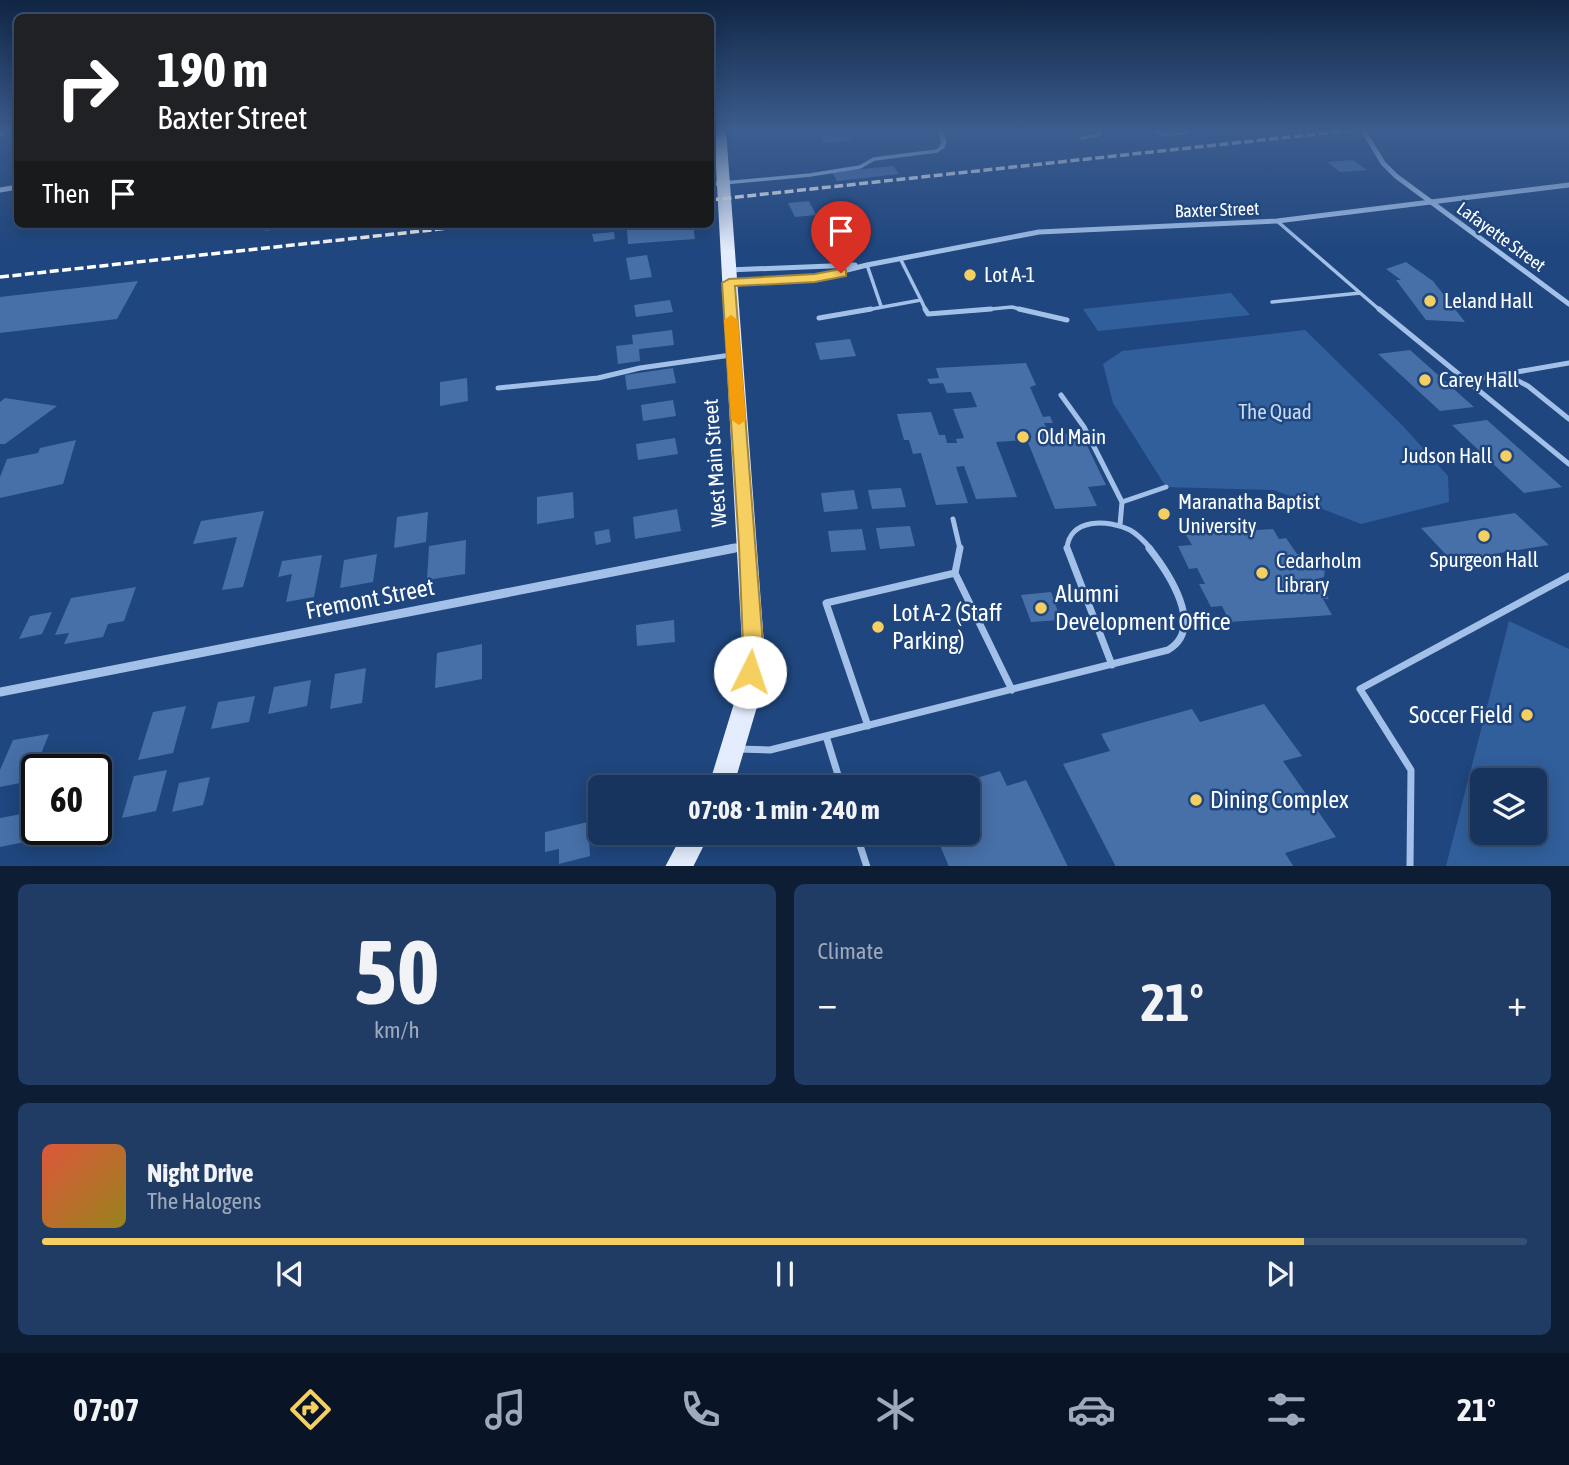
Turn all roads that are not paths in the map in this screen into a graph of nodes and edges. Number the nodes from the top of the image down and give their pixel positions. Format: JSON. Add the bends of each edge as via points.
{"nodes":[{"id":1,"x":825,"y":170,"type":"edge"},
{"id":2,"x":1390,"y":170,"type":"edge"},
{"id":3,"x":717,"y":184,"type":"edge"},
{"id":4,"x":1569,"y":185,"type":"edge"},
{"id":5,"x":1432,"y":202,"type":"junction"},
{"id":6,"x":1278,"y":221,"type":"junction"},
{"id":7,"x":900,"y":258,"type":"junction"},
{"id":8,"x":867,"y":265,"type":"junction"},
{"id":9,"x":728,"y":276,"type":"junction"},
{"id":10,"x":1360,"y":293,"type":"junction"},
{"id":11,"x":921,"y":300,"type":"junction"},
{"id":12,"x":1272,"y":302,"type":"dead end"},
{"id":13,"x":1569,"y":304,"type":"edge"},
{"id":14,"x":881,"y":306,"type":"junction"},
{"id":15,"x":819,"y":318,"type":"dead end"},
{"id":16,"x":1067,"y":320,"type":"dead end"},
{"id":17,"x":734,"y":355,"type":"junction"},
{"id":18,"x":1569,"y":363,"type":"edge"},
{"id":19,"x":1505,"y":374,"type":"junction"},
{"id":20,"x":1468,"y":380,"type":"junction"},
{"id":21,"x":498,"y":388,"type":"dead end"},
{"id":22,"x":1061,"y":395,"type":"dead end"},
{"id":23,"x":1569,"y":419,"type":"edge"},
{"id":24,"x":1569,"y":464,"type":"edge"},
{"id":25,"x":1166,"y":487,"type":"dead end"},
{"id":26,"x":1122,"y":502,"type":"junction"},
{"id":27,"x":953,"y":519,"type":"dead end"},
{"id":28,"x":1120,"y":525,"type":"junction"},
{"id":29,"x":748,"y":545,"type":"junction"},
{"id":30,"x":955,"y":573,"type":"junction"},
{"id":31,"x":1569,"y":576,"type":"edge"},
{"id":32,"x":1112,"y":665,"type":"junction"},
{"id":33,"x":1012,"y":690,"type":"junction"},
{"id":34,"x":0,"y":692,"type":"edge"},
{"id":35,"x":868,"y":726,"type":"junction"},
{"id":36,"x":827,"y":736,"type":"junction"},
{"id":37,"x":733,"y":749,"type":"junction"},
{"id":38,"x":724,"y":775,"type":"edge"},
{"id":39,"x":838,"y":775,"type":"edge"},
{"id":40,"x":689,"y":845,"type":"edge"},
{"id":41,"x":860,"y":845,"type":"edge"},
{"id":42,"x":678,"y":866,"type":"edge"},
{"id":43,"x":867,"y":866,"type":"edge"},
{"id":44,"x":1410,"y":866,"type":"edge"}],
"edges":[{"from":1,"to":3,"type":"lane","via":[[782,180]]},
{"from":2,"to":5,"type":"street","name":"Lafayette Street"},
{"from":3,"to":9,"type":"main road","name":"West Main Street"},
{"from":4,"to":5,"type":"street","name":"Baxter Street"},
{"from":5,"to":6,"type":"street","name":"Baxter Street"},
{"from":5,"to":13,"type":"street","name":"Lafayette Street"},
{"from":6,"to":7,"type":"street","name":"Baxter Street","via":[[1040,232]]},
{"from":6,"to":10,"type":"lane"},
{"from":7,"to":8,"type":"street","name":"Baxter Street"},
{"from":7,"to":11,"type":"lane"},
{"from":8,"to":9,"type":"street","name":"Baxter Street"},
{"from":8,"to":9,"type":"street","name":"Baxter Street","via":[[815,278]]},
{"from":8,"to":14,"type":"lane"},
{"from":9,"to":17,"type":"main road","name":"West Main Street"},
{"from":10,"to":12,"type":"lane"},
{"from":10,"to":20,"type":"lane"},
{"from":11,"to":14,"type":"lane"},
{"from":11,"to":16,"type":"lane","via":[[929,314],[1012,307]]},
{"from":14,"to":15,"type":"lane"},
{"from":17,"to":21,"type":"lane","via":[[585,380]]},
{"from":17,"to":29,"type":"main road","name":"West Main Street"},
{"from":18,"to":19,"type":"lane"},
{"from":19,"to":20,"type":"lane"},
{"from":19,"to":23,"type":"lane"},
{"from":20,"to":24,"type":"lane"},
{"from":22,"to":26,"type":"lane","via":[[1084,427]]},
{"from":25,"to":26,"type":"lane"},
{"from":26,"to":28,"type":"lane"},
{"from":27,"to":30,"type":"lane","via":[[961,545]]},
{"from":28,"to":32,"type":"lane","via":[[1093,524],[1072,532],[1067,553]]},
{"from":28,"to":32,"type":"lane","via":[[1152,550],[1185,622],[1178,644],[1164,653]]},
{"from":29,"to":34,"type":"street","name":"Fremont Street"},
{"from":29,"to":37,"type":"main road","name":"West Main Street","via":[[753,645],[747,700]]},
{"from":30,"to":33,"type":"lane"},
{"from":30,"to":35,"type":"lane","via":[[826,603]]},
{"from":31,"to":44,"type":"lane","via":[[1360,689],[1411,771]]},
{"from":32,"to":33,"type":"lane"},
{"from":33,"to":35,"type":"lane"},
{"from":35,"to":36,"type":"lane"},
{"from":36,"to":37,"type":"lane","via":[[770,750]]},
{"from":36,"to":39,"type":"lane"},
{"from":37,"to":38,"type":"main road","name":"West Main Street"},
{"from":40,"to":42,"type":"main road"},
{"from":41,"to":43,"type":"lane"}]}
